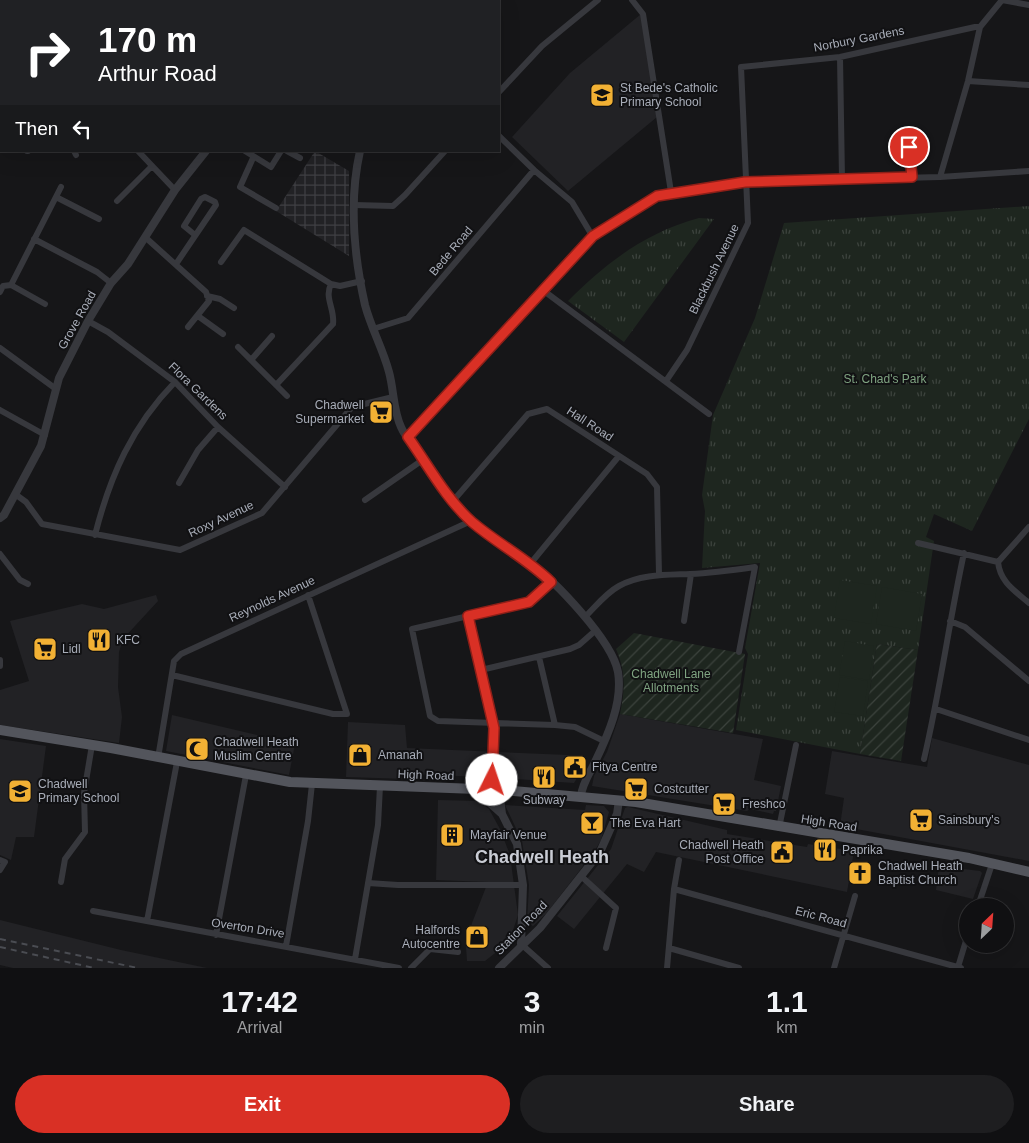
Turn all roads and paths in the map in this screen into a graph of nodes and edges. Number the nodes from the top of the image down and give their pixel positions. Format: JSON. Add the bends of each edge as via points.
{"nodes":[{"id":1,"x":598,"y":0,"type":"edge"},
{"id":2,"x":632,"y":0,"type":"edge"},
{"id":3,"x":1002,"y":0,"type":"edge"},
{"id":4,"x":1029,"y":5,"type":"edge"},
{"id":5,"x":980,"y":28,"type":"junction"},
{"id":6,"x":840,"y":57,"type":"junction"},
{"id":7,"x":741,"y":67,"type":"joint"},
{"id":8,"x":968,"y":81,"type":"junction"},
{"id":9,"x":1029,"y":85,"type":"edge"},
{"id":10,"x":500,"y":91,"type":"edge"},
{"id":11,"x":907,"y":132,"type":"dead end"},
{"id":12,"x":500,"y":137,"type":"edge"},
{"id":13,"x":139,"y":152,"type":"edge"},
{"id":14,"x":205,"y":152,"type":"edge"},
{"id":15,"x":246,"y":152,"type":"edge"},
{"id":16,"x":280,"y":152,"type":"edge"},
{"id":17,"x":290,"y":152,"type":"edge"},
{"id":18,"x":360,"y":152,"type":"edge"},
{"id":19,"x":444,"y":152,"type":"edge"},
{"id":20,"x":253,"y":158,"type":"junction"},
{"id":21,"x":300,"y":158,"type":"dead end"},
{"id":22,"x":151,"y":167,"type":"junction"},
{"id":23,"x":534,"y":170,"type":"junction"},
{"id":24,"x":1029,"y":171,"type":"edge"},
{"id":25,"x":912,"y":177,"type":"junction"},
{"id":26,"x":940,"y":177,"type":"junction"},
{"id":27,"x":842,"y":179,"type":"junction"},
{"id":28,"x":745,"y":182,"type":"junction"},
{"id":29,"x":61,"y":186,"type":"dead end"},
{"id":30,"x":175,"y":190,"type":"junction"},
{"id":31,"x":671,"y":192,"type":"junction"},
{"id":32,"x":56,"y":197,"type":"junction"},
{"id":33,"x":117,"y":201,"type":"dead end"},
{"id":34,"x":354,"y":205,"type":"junction"},
{"id":35,"x":276,"y":208,"type":"dead end"},
{"id":36,"x":99,"y":219,"type":"dead end"},
{"id":37,"x":195,"y":235,"type":"junction"},
{"id":38,"x":593,"y":236,"type":"junction"},
{"id":39,"x":145,"y":237,"type":"junction"},
{"id":40,"x":34,"y":240,"type":"junction"},
{"id":41,"x":221,"y":262,"type":"dead end"},
{"id":42,"x":176,"y":264,"type":"junction"},
{"id":43,"x":362,"y":281,"type":"junction"},
{"id":44,"x":111,"y":283,"type":"junction"},
{"id":45,"x":331,"y":284,"type":"junction"},
{"id":46,"x":11,"y":285,"type":"junction"},
{"id":47,"x":544,"y":291,"type":"junction"},
{"id":48,"x":0,"y":292,"type":"edge"},
{"id":49,"x":207,"y":296,"type":"junction"},
{"id":50,"x":45,"y":304,"type":"dead end"},
{"id":51,"x":234,"y":308,"type":"dead end"},
{"id":52,"x":198,"y":316,"type":"junction"},
{"id":53,"x":88,"y":321,"type":"junction"},
{"id":54,"x":188,"y":327,"type":"dead end"},
{"id":55,"x":373,"y":329,"type":"junction"},
{"id":56,"x":223,"y":334,"type":"dead end"},
{"id":57,"x":272,"y":336,"type":"dead end"},
{"id":58,"x":238,"y":347,"type":"dead end"},
{"id":59,"x":0,"y":348,"type":"edge"},
{"id":60,"x":251,"y":360,"type":"junction"},
{"id":61,"x":666,"y":381,"type":"junction"},
{"id":62,"x":175,"y":382,"type":"junction"},
{"id":63,"x":276,"y":385,"type":"junction"},
{"id":64,"x":56,"y":389,"type":"junction"},
{"id":65,"x":287,"y":396,"type":"dead end"},
{"id":66,"x":393,"y":397,"type":"junction"},
{"id":67,"x":0,"y":410,"type":"edge"},
{"id":68,"x":708,"y":414,"type":"dead end"},
{"id":69,"x":218,"y":427,"type":"junction"},
{"id":70,"x":45,"y":435,"type":"junction"},
{"id":71,"x":408,"y":437,"type":"junction"},
{"id":72,"x":619,"y":456,"type":"junction"},
{"id":73,"x":424,"y":459,"type":"junction"},
{"id":74,"x":179,"y":483,"type":"dead end"},
{"id":75,"x":285,"y":487,"type":"junction"},
{"id":76,"x":15,"y":494,"type":"junction"},
{"id":77,"x":365,"y":500,"type":"dead end"},
{"id":78,"x":453,"y":501,"type":"junction"},
{"id":79,"x":0,"y":518,"type":"edge"},
{"id":80,"x":471,"y":521,"type":"junction"},
{"id":81,"x":1029,"y":527,"type":"edge"},
{"id":82,"x":95,"y":535,"type":"junction"},
{"id":83,"x":918,"y":543,"type":"dead end"},
{"id":84,"x":964,"y":553,"type":"junction"},
{"id":85,"x":0,"y":554,"type":"edge"},
{"id":86,"x":998,"y":562,"type":"junction"},
{"id":87,"x":531,"y":563,"type":"junction"},
{"id":88,"x":659,"y":574,"type":"junction"},
{"id":89,"x":691,"y":574,"type":"junction"},
{"id":90,"x":551,"y":582,"type":"junction"},
{"id":91,"x":28,"y":584,"type":"dead end"},
{"id":92,"x":308,"y":595,"type":"junction"},
{"id":93,"x":1029,"y":603,"type":"edge"},
{"id":94,"x":468,"y":616,"type":"junction"},
{"id":95,"x":585,"y":617,"type":"junction"},
{"id":96,"x":684,"y":621,"type":"dead end"},
{"id":97,"x":950,"y":621,"type":"junction"},
{"id":98,"x":596,"y":630,"type":"junction"},
{"id":99,"x":739,"y":652,"type":"dead end"},
{"id":100,"x":540,"y":657,"type":"junction"},
{"id":101,"x":0,"y":660,"type":"edge"},
{"id":102,"x":0,"y":666,"type":"edge"},
{"id":103,"x":481,"y":670,"type":"junction"},
{"id":104,"x":172,"y":676,"type":"junction"},
{"id":105,"x":1029,"y":681,"type":"edge"},
{"id":106,"x":936,"y":709,"type":"junction"},
{"id":107,"x":493,"y":723,"type":"junction"},
{"id":108,"x":555,"y":725,"type":"junction"},
{"id":109,"x":0,"y":730,"type":"edge"},
{"id":110,"x":1029,"y":740,"type":"edge"},
{"id":111,"x":604,"y":742,"type":"junction"},
{"id":112,"x":92,"y":745,"type":"junction"},
{"id":113,"x":796,"y":745,"type":"dead end"},
{"id":114,"x":158,"y":758,"type":"junction"},
{"id":115,"x":924,"y":759,"type":"dead end"},
{"id":116,"x":177,"y":762,"type":"junction"},
{"id":117,"x":246,"y":775,"type":"junction"},
{"id":118,"x":312,"y":784,"type":"junction"},
{"id":119,"x":380,"y":786,"type":"junction"},
{"id":120,"x":474,"y":789,"type":"junction"},
{"id":121,"x":491,"y":789,"type":"junction"},
{"id":122,"x":503,"y":790,"type":"junction"},
{"id":123,"x":581,"y":796,"type":"junction"},
{"id":124,"x":619,"y":800,"type":"junction"},
{"id":125,"x":502,"y":814,"type":"junction"},
{"id":126,"x":779,"y":828,"type":"junction"},
{"id":127,"x":679,"y":860,"type":"dead end"},
{"id":128,"x":2,"y":861,"type":"edge"},
{"id":129,"x":992,"y":864,"type":"junction"},
{"id":130,"x":0,"y":870,"type":"edge"},
{"id":131,"x":1029,"y":872,"type":"edge"},
{"id":132,"x":581,"y":876,"type":"junction"},
{"id":133,"x":61,"y":882,"type":"dead end"},
{"id":134,"x":368,"y":883,"type":"junction"},
{"id":135,"x":523,"y":885,"type":"junction"},
{"id":136,"x":674,"y":889,"type":"junction"},
{"id":137,"x":855,"y":896,"type":"dead end"},
{"id":138,"x":981,"y":898,"type":"edge"},
{"id":139,"x":93,"y":911,"type":"dead end"},
{"id":140,"x":147,"y":921,"type":"junction"},
{"id":141,"x":521,"y":924,"type":"junction"},
{"id":142,"x":535,"y":933,"type":"junction"},
{"id":143,"x":844,"y":934,"type":"junction"},
{"id":144,"x":216,"y":935,"type":"junction"},
{"id":145,"x":521,"y":944,"type":"junction"},
{"id":146,"x":286,"y":946,"type":"junction"},
{"id":147,"x":606,"y":948,"type":"dead end"},
{"id":148,"x":669,"y":948,"type":"junction"},
{"id":149,"x":458,"y":952,"type":"dead end"},
{"id":150,"x":963,"y":953,"type":"edge"},
{"id":151,"x":355,"y":959,"type":"junction"},
{"id":152,"x":960,"y":967,"type":"edge"},
{"id":153,"x":399,"y":968,"type":"edge"},
{"id":154,"x":410,"y":968,"type":"edge"},
{"id":155,"x":499,"y":968,"type":"edge"},
{"id":156,"x":548,"y":968,"type":"edge"},
{"id":157,"x":667,"y":968,"type":"edge"},
{"id":158,"x":739,"y":968,"type":"edge"},
{"id":159,"x":834,"y":968,"type":"edge"}],
"edges":[{"from":1,"to":10,"type":"street","via":[[542,46]]},
{"from":2,"to":31,"type":"street","via":[[644,14]]},
{"from":3,"to":4,"type":"street"},
{"from":3,"to":5,"type":"street"},
{"from":5,"to":6,"type":"street","name":"Norbury Gardens"},
{"from":5,"to":8,"type":"street"},
{"from":6,"to":7,"type":"street","name":"Norbury Gardens"},
{"from":6,"to":27,"type":"street"},
{"from":7,"to":28,"type":"street","name":"Blackbush Avenue"},
{"from":8,"to":9,"type":"street"},
{"from":8,"to":26,"type":"street"},
{"from":11,"to":25,"type":"street"},
{"from":12,"to":23,"type":"street"},
{"from":13,"to":22,"type":"street"},
{"from":14,"to":30,"type":"street","name":"Grove Road"},
{"from":15,"to":20,"type":"street"},
{"from":16,"to":20,"type":"street","via":[[271,167]]},
{"from":17,"to":21,"type":"street"},
{"from":18,"to":34,"type":"street"},
{"from":19,"to":34,"type":"street","via":[[393,206]]},
{"from":20,"to":35,"type":"street","via":[[240,187]]},
{"from":22,"to":30,"type":"street"},
{"from":22,"to":33,"type":"street"},
{"from":23,"to":38,"type":"street","via":[[572,202]]},
{"from":23,"to":55,"type":"street","name":"Bede Road","via":[[408,318]]},
{"from":24,"to":26,"type":"street"},
{"from":25,"to":26,"type":"street"},
{"from":25,"to":27,"type":"street"},
{"from":27,"to":28,"type":"street"},
{"from":28,"to":31,"type":"street"},
{"from":28,"to":61,"type":"street","name":"Blackbush Avenue","via":[[747,229],[687,350]]},
{"from":29,"to":32,"type":"street"},
{"from":30,"to":39,"type":"street","name":"Grove Road"},
{"from":31,"to":38,"type":"street","via":[[657,196]]},
{"from":32,"to":36,"type":"street"},
{"from":32,"to":40,"type":"street"},
{"from":34,"to":43,"type":"street"},
{"from":37,"to":37,"type":"street","via":[[184,226],[202,199],[210,198],[216,205]]},
{"from":37,"to":42,"type":"street"},
{"from":38,"to":47,"type":"street"},
{"from":39,"to":42,"type":"street"},
{"from":39,"to":44,"type":"street","name":"Grove Road"},
{"from":40,"to":44,"type":"street"},
{"from":40,"to":46,"type":"street"},
{"from":41,"to":45,"type":"street","via":[[244,230]]},
{"from":42,"to":49,"type":"street"},
{"from":43,"to":45,"type":"street","via":[[340,286]]},
{"from":43,"to":55,"type":"street"},
{"from":44,"to":53,"type":"street","name":"Grove Road"},
{"from":45,"to":63,"type":"street","via":[[328,296],[334,316],[332,324]]},
{"from":46,"to":48,"type":"street","via":[[3,286]]},
{"from":46,"to":50,"type":"street"},
{"from":47,"to":61,"type":"street"},
{"from":47,"to":71,"type":"street"},
{"from":49,"to":51,"type":"street","via":[[220,299]]},
{"from":49,"to":52,"type":"street","via":[[209,301]]},
{"from":52,"to":54,"type":"street"},
{"from":52,"to":56,"type":"street"},
{"from":53,"to":62,"type":"street","name":"Flora Gardens"},
{"from":53,"to":64,"type":"street","name":"Grove Road"},
{"from":55,"to":66,"type":"street","via":[[388,366]]},
{"from":57,"to":60,"type":"street"},
{"from":58,"to":60,"type":"street"},
{"from":59,"to":64,"type":"street"},
{"from":60,"to":63,"type":"street"},
{"from":61,"to":68,"type":"street"},
{"from":62,"to":69,"type":"street","name":"Flora Gardens"},
{"from":62,"to":82,"type":"street","via":[[142,419],[108,488]]},
{"from":63,"to":65,"type":"street"},
{"from":64,"to":70,"type":"street","name":"Grove Road"},
{"from":66,"to":71,"type":"street","via":[[401,429]]},
{"from":66,"to":75,"type":"street","name":"Roxy Avenue","via":[[352,407]]},
{"from":67,"to":70,"type":"street"},
{"from":69,"to":74,"type":"street","via":[[198,450]]},
{"from":69,"to":75,"type":"street","name":"Flora Gardens"},
{"from":70,"to":76,"type":"street","name":"Grove Road"},
{"from":71,"to":73,"type":"street"},
{"from":72,"to":78,"type":"street","name":"Hall Road","via":[[547,409],[528,414]]},
{"from":72,"to":87,"type":"street"},
{"from":72,"to":88,"type":"street","name":"Hall Road","via":[[648,474],[657,487]]},
{"from":73,"to":77,"type":"street"},
{"from":73,"to":78,"type":"street"},
{"from":75,"to":82,"type":"street","name":"Roxy Avenue","via":[[262,513],[180,550]]},
{"from":76,"to":79,"type":"street","name":"Grove Road"},
{"from":76,"to":82,"type":"street","name":"Roxy Avenue","via":[[26,502],[42,524]]},
{"from":78,"to":80,"type":"street"},
{"from":80,"to":87,"type":"street"},
{"from":80,"to":92,"type":"street","name":"Reynolds Avenue"},
{"from":81,"to":86,"type":"street"},
{"from":83,"to":84,"type":"street"},
{"from":84,"to":86,"type":"street"},
{"from":84,"to":97,"type":"street"},
{"from":85,"to":91,"type":"street","via":[[20,580]]},
{"from":86,"to":93,"type":"street","via":[[1001,576]]},
{"from":87,"to":90,"type":"street"},
{"from":88,"to":89,"type":"street"},
{"from":88,"to":95,"type":"street","via":[[610,591]]},
{"from":89,"to":96,"type":"street"},
{"from":89,"to":99,"type":"street","via":[[755,567]]},
{"from":90,"to":94,"type":"street","via":[[529,602]]},
{"from":90,"to":95,"type":"street"},
{"from":92,"to":104,"type":"street","name":"Reynolds Avenue","via":[[181,654],[174,661]]},
{"from":92,"to":104,"type":"street","via":[[347,714],[333,714]]},
{"from":94,"to":103,"type":"street"},
{"from":94,"to":107,"type":"street","via":[[412,629],[432,719]]},
{"from":95,"to":98,"type":"street"},
{"from":97,"to":105,"type":"street","via":[[965,627]]},
{"from":97,"to":106,"type":"street"},
{"from":98,"to":100,"type":"street","via":[[579,645]]},
{"from":98,"to":111,"type":"street","via":[[614,660],[619,681],[614,715]]},
{"from":100,"to":103,"type":"street"},
{"from":100,"to":108,"type":"street"},
{"from":101,"to":102,"type":"street"},
{"from":103,"to":107,"type":"street"},
{"from":104,"to":114,"type":"street","name":"Reynolds Avenue"},
{"from":106,"to":110,"type":"street"},
{"from":106,"to":115,"type":"street"},
{"from":107,"to":108,"type":"street"},
{"from":107,"to":121,"type":"street"},
{"from":108,"to":111,"type":"street","via":[[575,727]]},
{"from":109,"to":112,"type":"main road","name":"High Road"},
{"from":111,"to":123,"type":"street"},
{"from":112,"to":114,"type":"main road","name":"High Road"},
{"from":112,"to":133,"type":"street","via":[[84,793],[85,832],[65,859]]},
{"from":113,"to":126,"type":"street"},
{"from":114,"to":116,"type":"main road","name":"High Road"},
{"from":116,"to":117,"type":"main road","name":"High Road"},
{"from":116,"to":140,"type":"street"},
{"from":117,"to":118,"type":"main road","name":"High Road"},
{"from":117,"to":144,"type":"street"},
{"from":118,"to":119,"type":"main road","name":"High Road"},
{"from":118,"to":146,"type":"street"},
{"from":119,"to":120,"type":"main road","name":"High Road"},
{"from":119,"to":134,"type":"street","via":[[378,825]]},
{"from":120,"to":121,"type":"main road","name":"High Road"},
{"from":120,"to":125,"type":"street"},
{"from":121,"to":122,"type":"main road","name":"High Road"},
{"from":122,"to":123,"type":"main road","name":"High Road"},
{"from":122,"to":125,"type":"street","via":[[500,798]]},
{"from":123,"to":124,"type":"main road","name":"High Road"},
{"from":124,"to":126,"type":"main road","name":"High Road"},
{"from":124,"to":132,"type":"street","name":"Station Road","via":[[606,842]]},
{"from":125,"to":135,"type":"street","via":[[517,844]]},
{"from":126,"to":129,"type":"main road","name":"High Road"},
{"from":127,"to":136,"type":"street"},
{"from":128,"to":130,"type":"street"},
{"from":129,"to":131,"type":"main road","name":"High Road"},
{"from":129,"to":138,"type":"street"},
{"from":132,"to":142,"type":"street","name":"Station Road"},
{"from":132,"to":147,"type":"street","via":[[616,908]]},
{"from":134,"to":135,"type":"street"},
{"from":134,"to":151,"type":"street"},
{"from":135,"to":141,"type":"street"},
{"from":136,"to":143,"type":"street","name":"Eric Road"},
{"from":136,"to":148,"type":"street"},
{"from":137,"to":143,"type":"street"},
{"from":139,"to":140,"type":"street","name":"Overton Drive"},
{"from":140,"to":144,"type":"street","name":"Overton Drive"},
{"from":141,"to":142,"type":"street"},
{"from":141,"to":145,"type":"street"},
{"from":142,"to":145,"type":"street","name":"Station Road"},
{"from":143,"to":152,"type":"street","name":"Eric Road"},
{"from":143,"to":159,"type":"street"},
{"from":144,"to":146,"type":"street","name":"Overton Drive"},
{"from":145,"to":155,"type":"street","name":"Station Road"},
{"from":145,"to":156,"type":"street"},
{"from":146,"to":151,"type":"street","name":"Overton Drive"},
{"from":148,"to":157,"type":"street"},
{"from":148,"to":158,"type":"street"},
{"from":149,"to":154,"type":"street","via":[[430,949]]},
{"from":150,"to":152,"type":"street"},
{"from":151,"to":153,"type":"street","name":"Overton Drive"}]}
